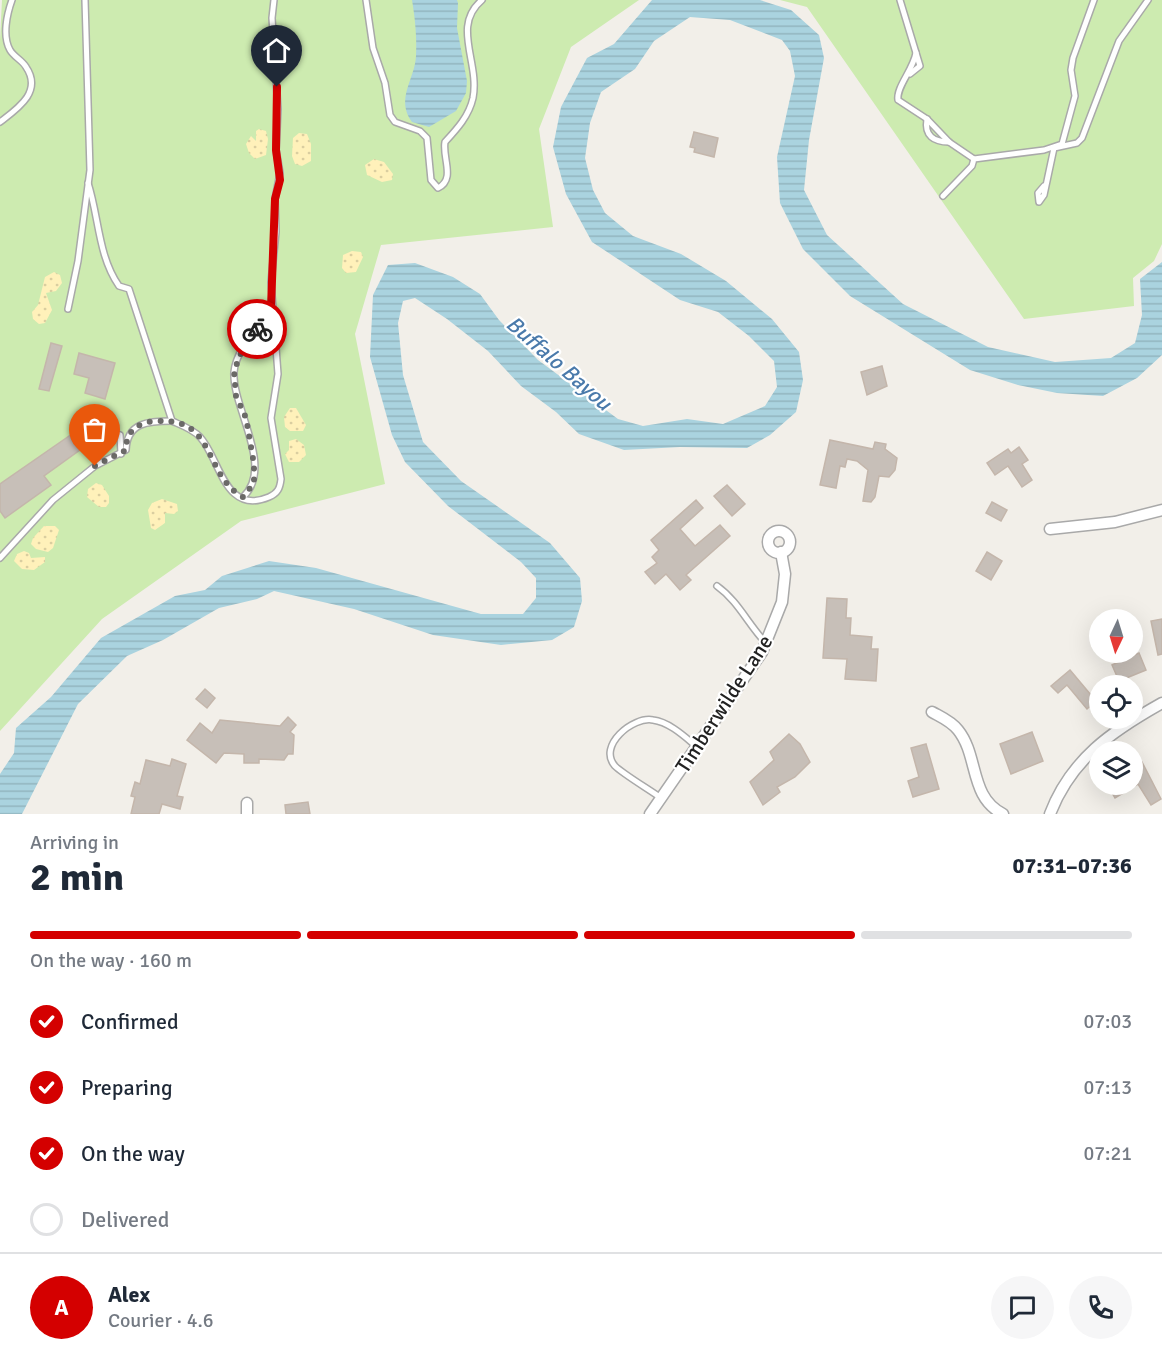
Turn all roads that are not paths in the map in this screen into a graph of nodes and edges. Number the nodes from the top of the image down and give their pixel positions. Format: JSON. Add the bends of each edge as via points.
{"nodes":[{"id":1,"x":12,"y":0,"type":"edge"},
{"id":2,"x":85,"y":0,"type":"edge"},
{"id":3,"x":274,"y":0,"type":"edge"},
{"id":4,"x":366,"y":0,"type":"edge"},
{"id":5,"x":482,"y":0,"type":"edge"},
{"id":6,"x":900,"y":0,"type":"edge"},
{"id":7,"x":1094,"y":0,"type":"edge"},
{"id":8,"x":1148,"y":0,"type":"edge"},
{"id":9,"x":927,"y":119,"type":"junction"},
{"id":10,"x":0,"y":122,"type":"edge"},
{"id":11,"x":950,"y":142,"type":"junction"},
{"id":12,"x":445,"y":143,"type":"junction"},
{"id":13,"x":429,"y":144,"type":"junction"},
{"id":14,"x":1054,"y":148,"type":"junction"},
{"id":15,"x":975,"y":159,"type":"junction"},
{"id":16,"x":88,"y":183,"type":"junction"},
{"id":17,"x":1044,"y":186,"type":"dead end"},
{"id":18,"x":943,"y":196,"type":"dead end"},
{"id":19,"x":271,"y":308,"type":"junction"},
{"id":20,"x":68,"y":309,"type":"dead end"},
{"id":21,"x":172,"y":421,"type":"junction"},
{"id":22,"x":111,"y":433,"type":"dead end"},
{"id":23,"x":121,"y":454,"type":"junction"},
{"id":24,"x":243,"y":497,"type":"junction"},
{"id":25,"x":1162,"y":510,"type":"edge"},
{"id":26,"x":1050,"y":529,"type":"dead end"},
{"id":27,"x":781,"y":552,"type":"dead end"},
{"id":28,"x":0,"y":558,"type":"edge"},
{"id":29,"x":717,"y":586,"type":"dead end"},
{"id":30,"x":766,"y":644,"type":"junction"},
{"id":31,"x":1162,"y":703,"type":"edge"},
{"id":32,"x":932,"y":712,"type":"dead end"},
{"id":33,"x":696,"y":746,"type":"junction"},
{"id":34,"x":661,"y":798,"type":"junction"},
{"id":35,"x":650,"y":814,"type":"edge"},
{"id":36,"x":1003,"y":814,"type":"edge"},
{"id":37,"x":1050,"y":814,"type":"edge"}],
"edges":[{"from":1,"to":10,"type":"lane","via":[[6,40],[31,78],[28,98],[22,107]]},
{"from":2,"to":16,"type":"lane"},
{"from":3,"to":19,"type":"lane","via":[[280,180],[275,199]]},
{"from":4,"to":13,"type":"lane","via":[[390,116],[401,125],[420,131]]},
{"from":5,"to":12,"type":"lane","via":[[467,17],[466,27],[473,63],[473,98],[467,115]]},
{"from":6,"to":9,"type":"lane","via":[[916,53],[898,90],[898,100]]},
{"from":7,"to":14,"type":"lane","via":[[1073,58],[1075,96],[1065,137]]},
{"from":8,"to":14,"type":"lane","via":[[1119,41],[1082,138],[1077,144]]},
{"from":9,"to":11,"type":"lane"},
{"from":9,"to":11,"type":"lane","via":[[930,137],[937,142]]},
{"from":11,"to":15,"type":"lane"},
{"from":12,"to":13,"type":"lane"},
{"from":12,"to":13,"type":"lane","via":[[448,176],[438,188],[431,180]]},
{"from":14,"to":15,"type":"lane"},
{"from":14,"to":17,"type":"lane"},
{"from":15,"to":18,"type":"lane"},
{"from":16,"to":20,"type":"lane"},
{"from":16,"to":21,"type":"lane","via":[[103,255],[119,286],[129,290]]},
{"from":19,"to":24,"type":"lane","via":[[241,353],[234,371],[236,396],[246,418],[254,464],[254,483]]},
{"from":19,"to":24,"type":"lane","via":[[278,374],[271,418],[280,486],[273,495],[260,500]]},
{"from":21,"to":23,"type":"lane","via":[[137,426]]},
{"from":21,"to":24,"type":"lane","via":[[202,438],[226,485]]},
{"from":22,"to":23,"type":"lane","via":[[120,435]]},
{"from":23,"to":28,"type":"lane","via":[[95,466],[53,500]]},
{"from":25,"to":26,"type":"street","via":[[1115,522]]},
{"from":27,"to":30,"type":"street","name":"Timberwilde Lane","via":[[785,574],[782,602]]},
{"from":29,"to":30,"type":"lane","via":[[740,608]]},
{"from":30,"to":33,"type":"street","name":"Timberwilde Lane"},
{"from":31,"to":37,"type":"street","via":[[1111,732],[1091,749],[1059,791]]},
{"from":32,"to":36,"type":"street","via":[[947,719],[959,732],[981,795],[992,809]]},
{"from":33,"to":34,"type":"street","name":"Timberwilde Lane"},
{"from":33,"to":34,"type":"lane","via":[[654,720],[630,726],[613,742],[611,756],[615,766]]},
{"from":34,"to":35,"type":"street","name":"Timberwilde Lane"}]}
